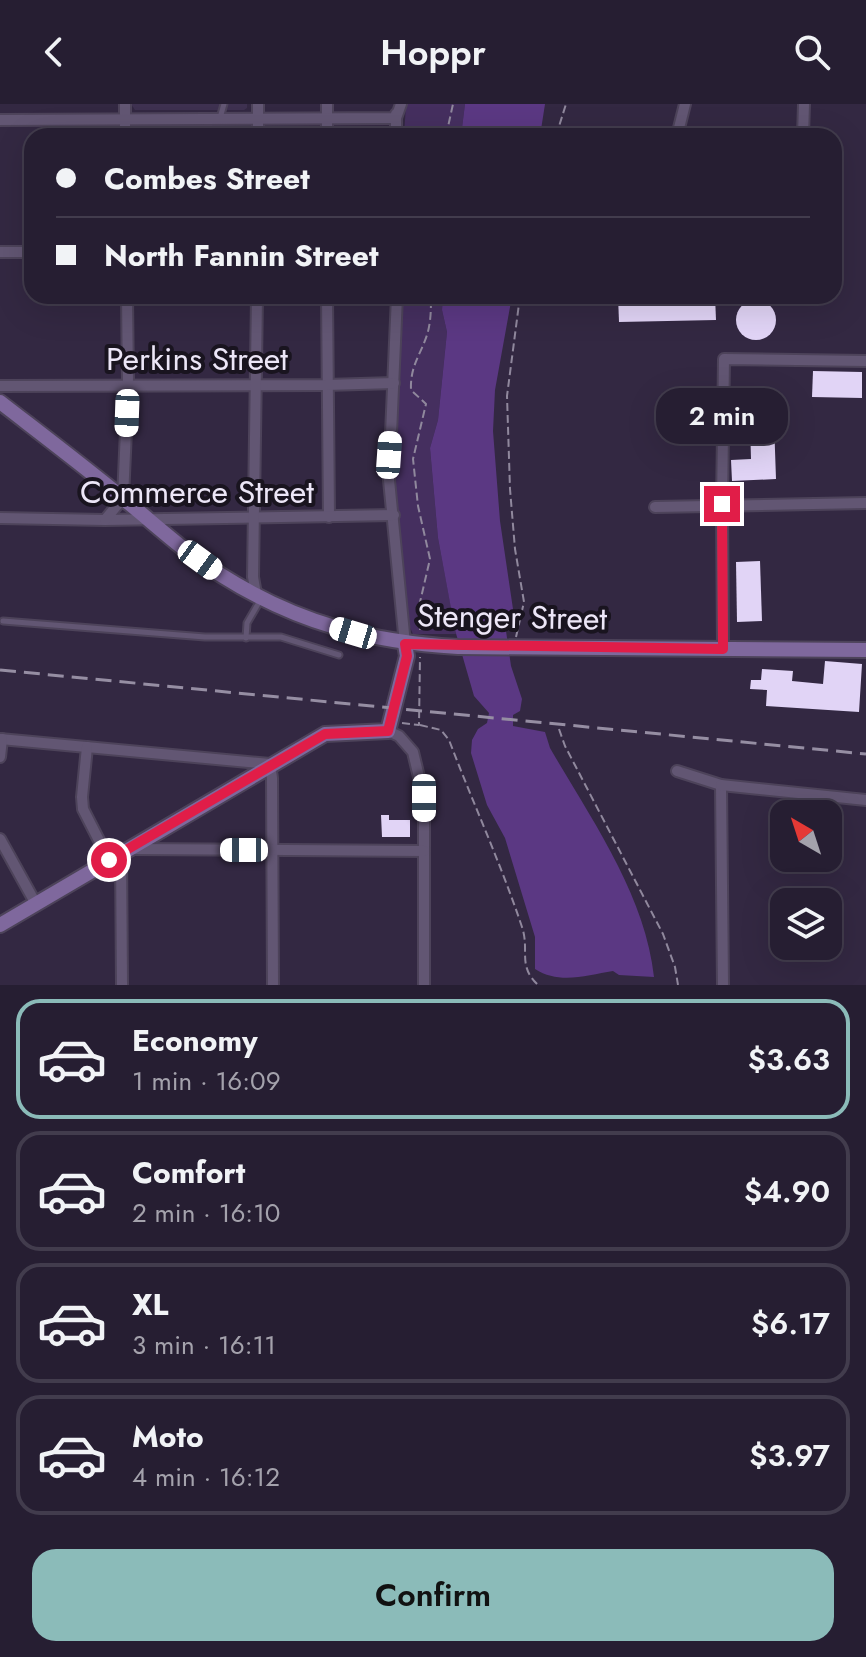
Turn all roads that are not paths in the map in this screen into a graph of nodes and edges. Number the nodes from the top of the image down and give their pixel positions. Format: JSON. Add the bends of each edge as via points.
{"nodes":[{"id":1,"x":125,"y":104,"type":"edge"},
{"id":2,"x":224,"y":104,"type":"edge"},
{"id":3,"x":258,"y":104,"type":"edge"},
{"id":4,"x":327,"y":104,"type":"edge"},
{"id":5,"x":398,"y":104,"type":"edge"},
{"id":6,"x":685,"y":104,"type":"edge"},
{"id":7,"x":804,"y":104,"type":"edge"},
{"id":8,"x":327,"y":117,"type":"junction"},
{"id":9,"x":125,"y":118,"type":"junction"},
{"id":10,"x":220,"y":118,"type":"junction"},
{"id":11,"x":258,"y":118,"type":"junction"},
{"id":12,"x":396,"y":118,"type":"junction"},
{"id":13,"x":0,"y":120,"type":"edge"},
{"id":14,"x":125,"y":128,"type":"edge"},
{"id":15,"x":258,"y":128,"type":"edge"},
{"id":16,"x":327,"y":128,"type":"edge"},
{"id":17,"x":396,"y":128,"type":"edge"},
{"id":18,"x":679,"y":128,"type":"edge"},
{"id":19,"x":803,"y":128,"type":"edge"},
{"id":20,"x":0,"y":252,"type":"edge"},
{"id":21,"x":24,"y":252,"type":"edge"},
{"id":22,"x":127,"y":304,"type":"edge"},
{"id":23,"x":257,"y":304,"type":"edge"},
{"id":24,"x":327,"y":304,"type":"edge"},
{"id":25,"x":397,"y":304,"type":"edge"},
{"id":26,"x":866,"y":361,"type":"edge"},
{"id":27,"x":394,"y":383,"type":"junction"},
{"id":28,"x":257,"y":384,"type":"junction"},
{"id":29,"x":0,"y":385,"type":"edge"},
{"id":30,"x":128,"y":385,"type":"junction"},
{"id":31,"x":326,"y":385,"type":"junction"},
{"id":32,"x":0,"y":402,"type":"edge"},
{"id":33,"x":123,"y":498,"type":"junction"},
{"id":34,"x":866,"y":503,"type":"edge"},
{"id":35,"x":722,"y":504,"type":"junction"},
{"id":36,"x":655,"y":507,"type":"dead end"},
{"id":37,"x":394,"y":515,"type":"junction"},
{"id":38,"x":255,"y":517,"type":"junction"},
{"id":39,"x":329,"y":517,"type":"junction"},
{"id":40,"x":0,"y":518,"type":"edge"},
{"id":41,"x":145,"y":518,"type":"junction"},
{"id":42,"x":105,"y":520,"type":"junction"},
{"id":43,"x":259,"y":595,"type":"junction"},
{"id":44,"x":3,"y":621,"type":"dead end"},
{"id":45,"x":246,"y":638,"type":"junction"},
{"id":46,"x":412,"y":645,"type":"junction"},
{"id":47,"x":723,"y":649,"type":"junction"},
{"id":48,"x":866,"y":650,"type":"edge"},
{"id":49,"x":339,"y":655,"type":"dead end"},
{"id":50,"x":391,"y":719,"type":"junction"},
{"id":51,"x":1,"y":739,"type":"edge"},
{"id":52,"x":87,"y":747,"type":"junction"},
{"id":53,"x":0,"y":757,"type":"edge"},
{"id":54,"x":270,"y":764,"type":"junction"},
{"id":55,"x":677,"y":771,"type":"dead end"},
{"id":56,"x":721,"y":785,"type":"junction"},
{"id":57,"x":866,"y":800,"type":"edge"},
{"id":58,"x":0,"y":839,"type":"edge"},
{"id":59,"x":273,"y":850,"type":"junction"},
{"id":60,"x":424,"y":851,"type":"junction"},
{"id":61,"x":119,"y":854,"type":"junction"},
{"id":62,"x":36,"y":904,"type":"junction"},
{"id":63,"x":0,"y":925,"type":"edge"},
{"id":64,"x":122,"y":985,"type":"edge"},
{"id":65,"x":273,"y":985,"type":"edge"},
{"id":66,"x":424,"y":985,"type":"edge"},
{"id":67,"x":723,"y":985,"type":"edge"}],
"edges":[{"from":1,"to":9,"type":"street"},
{"from":2,"to":10,"type":"lane"},
{"from":3,"to":11,"type":"street"},
{"from":4,"to":8,"type":"street"},
{"from":5,"to":12,"type":"street"},
{"from":6,"to":18,"type":"street"},
{"from":7,"to":19,"type":"street"},
{"from":8,"to":11,"type":"street"},
{"from":8,"to":12,"type":"street"},
{"from":8,"to":16,"type":"street"},
{"from":9,"to":10,"type":"street"},
{"from":9,"to":13,"type":"street"},
{"from":9,"to":14,"type":"street"},
{"from":10,"to":11,"type":"street"},
{"from":11,"to":15,"type":"street"},
{"from":12,"to":17,"type":"street"},
{"from":20,"to":21,"type":"street"},
{"from":22,"to":30,"type":"street"},
{"from":23,"to":28,"type":"street"},
{"from":24,"to":31,"type":"street"},
{"from":25,"to":27,"type":"street"},
{"from":26,"to":35,"type":"street","via":[[724,359]]},
{"from":27,"to":31,"type":"street","name":"Perkins Street"},
{"from":27,"to":37,"type":"street","via":[[389,480]]},
{"from":28,"to":30,"type":"street","name":"Perkins Street"},
{"from":28,"to":31,"type":"street","name":"Perkins Street"},
{"from":28,"to":38,"type":"street"},
{"from":29,"to":30,"type":"street","name":"Perkins Street"},
{"from":30,"to":33,"type":"street"},
{"from":31,"to":39,"type":"street"},
{"from":32,"to":33,"type":"street","name":"Stenger Street"},
{"from":33,"to":41,"type":"street","name":"Stenger Street"},
{"from":33,"to":42,"type":"street"},
{"from":34,"to":35,"type":"street"},
{"from":35,"to":36,"type":"street"},
{"from":35,"to":47,"type":"street"},
{"from":37,"to":39,"type":"street","name":"Commerce Street"},
{"from":37,"to":46,"type":"street"},
{"from":38,"to":39,"type":"street","name":"Commerce Street"},
{"from":38,"to":41,"type":"street","name":"Commerce Street"},
{"from":38,"to":43,"type":"street","via":[[253,577]]},
{"from":40,"to":42,"type":"street","name":"Commerce Street"},
{"from":41,"to":42,"type":"street","name":"Commerce Street"},
{"from":41,"to":43,"type":"street","name":"Stenger Street","via":[[221,576]]},
{"from":43,"to":45,"type":"lane"},
{"from":43,"to":46,"type":"street","name":"Stenger Street","via":[[312,620]]},
{"from":44,"to":45,"type":"lane"},
{"from":45,"to":49,"type":"lane","via":[[281,637]]},
{"from":46,"to":47,"type":"street","name":"Stenger Street"},
{"from":46,"to":50,"type":"street"},
{"from":47,"to":48,"type":"street","name":"Stenger Street"},
{"from":50,"to":54,"type":"street","via":[[325,734]]},
{"from":50,"to":60,"type":"street","via":[[413,752],[424,798]]},
{"from":51,"to":52,"type":"street"},
{"from":51,"to":53,"type":"street"},
{"from":52,"to":54,"type":"street"},
{"from":52,"to":61,"type":"street","via":[[83,809]]},
{"from":54,"to":59,"type":"street"},
{"from":54,"to":61,"type":"street"},
{"from":55,"to":56,"type":"street"},
{"from":56,"to":57,"type":"street"},
{"from":56,"to":67,"type":"street"},
{"from":58,"to":62,"type":"street"},
{"from":59,"to":60,"type":"street"},
{"from":59,"to":61,"type":"street"},
{"from":59,"to":65,"type":"street"},
{"from":60,"to":66,"type":"street"},
{"from":61,"to":62,"type":"street"},
{"from":61,"to":64,"type":"street"},
{"from":62,"to":63,"type":"street"}]}
